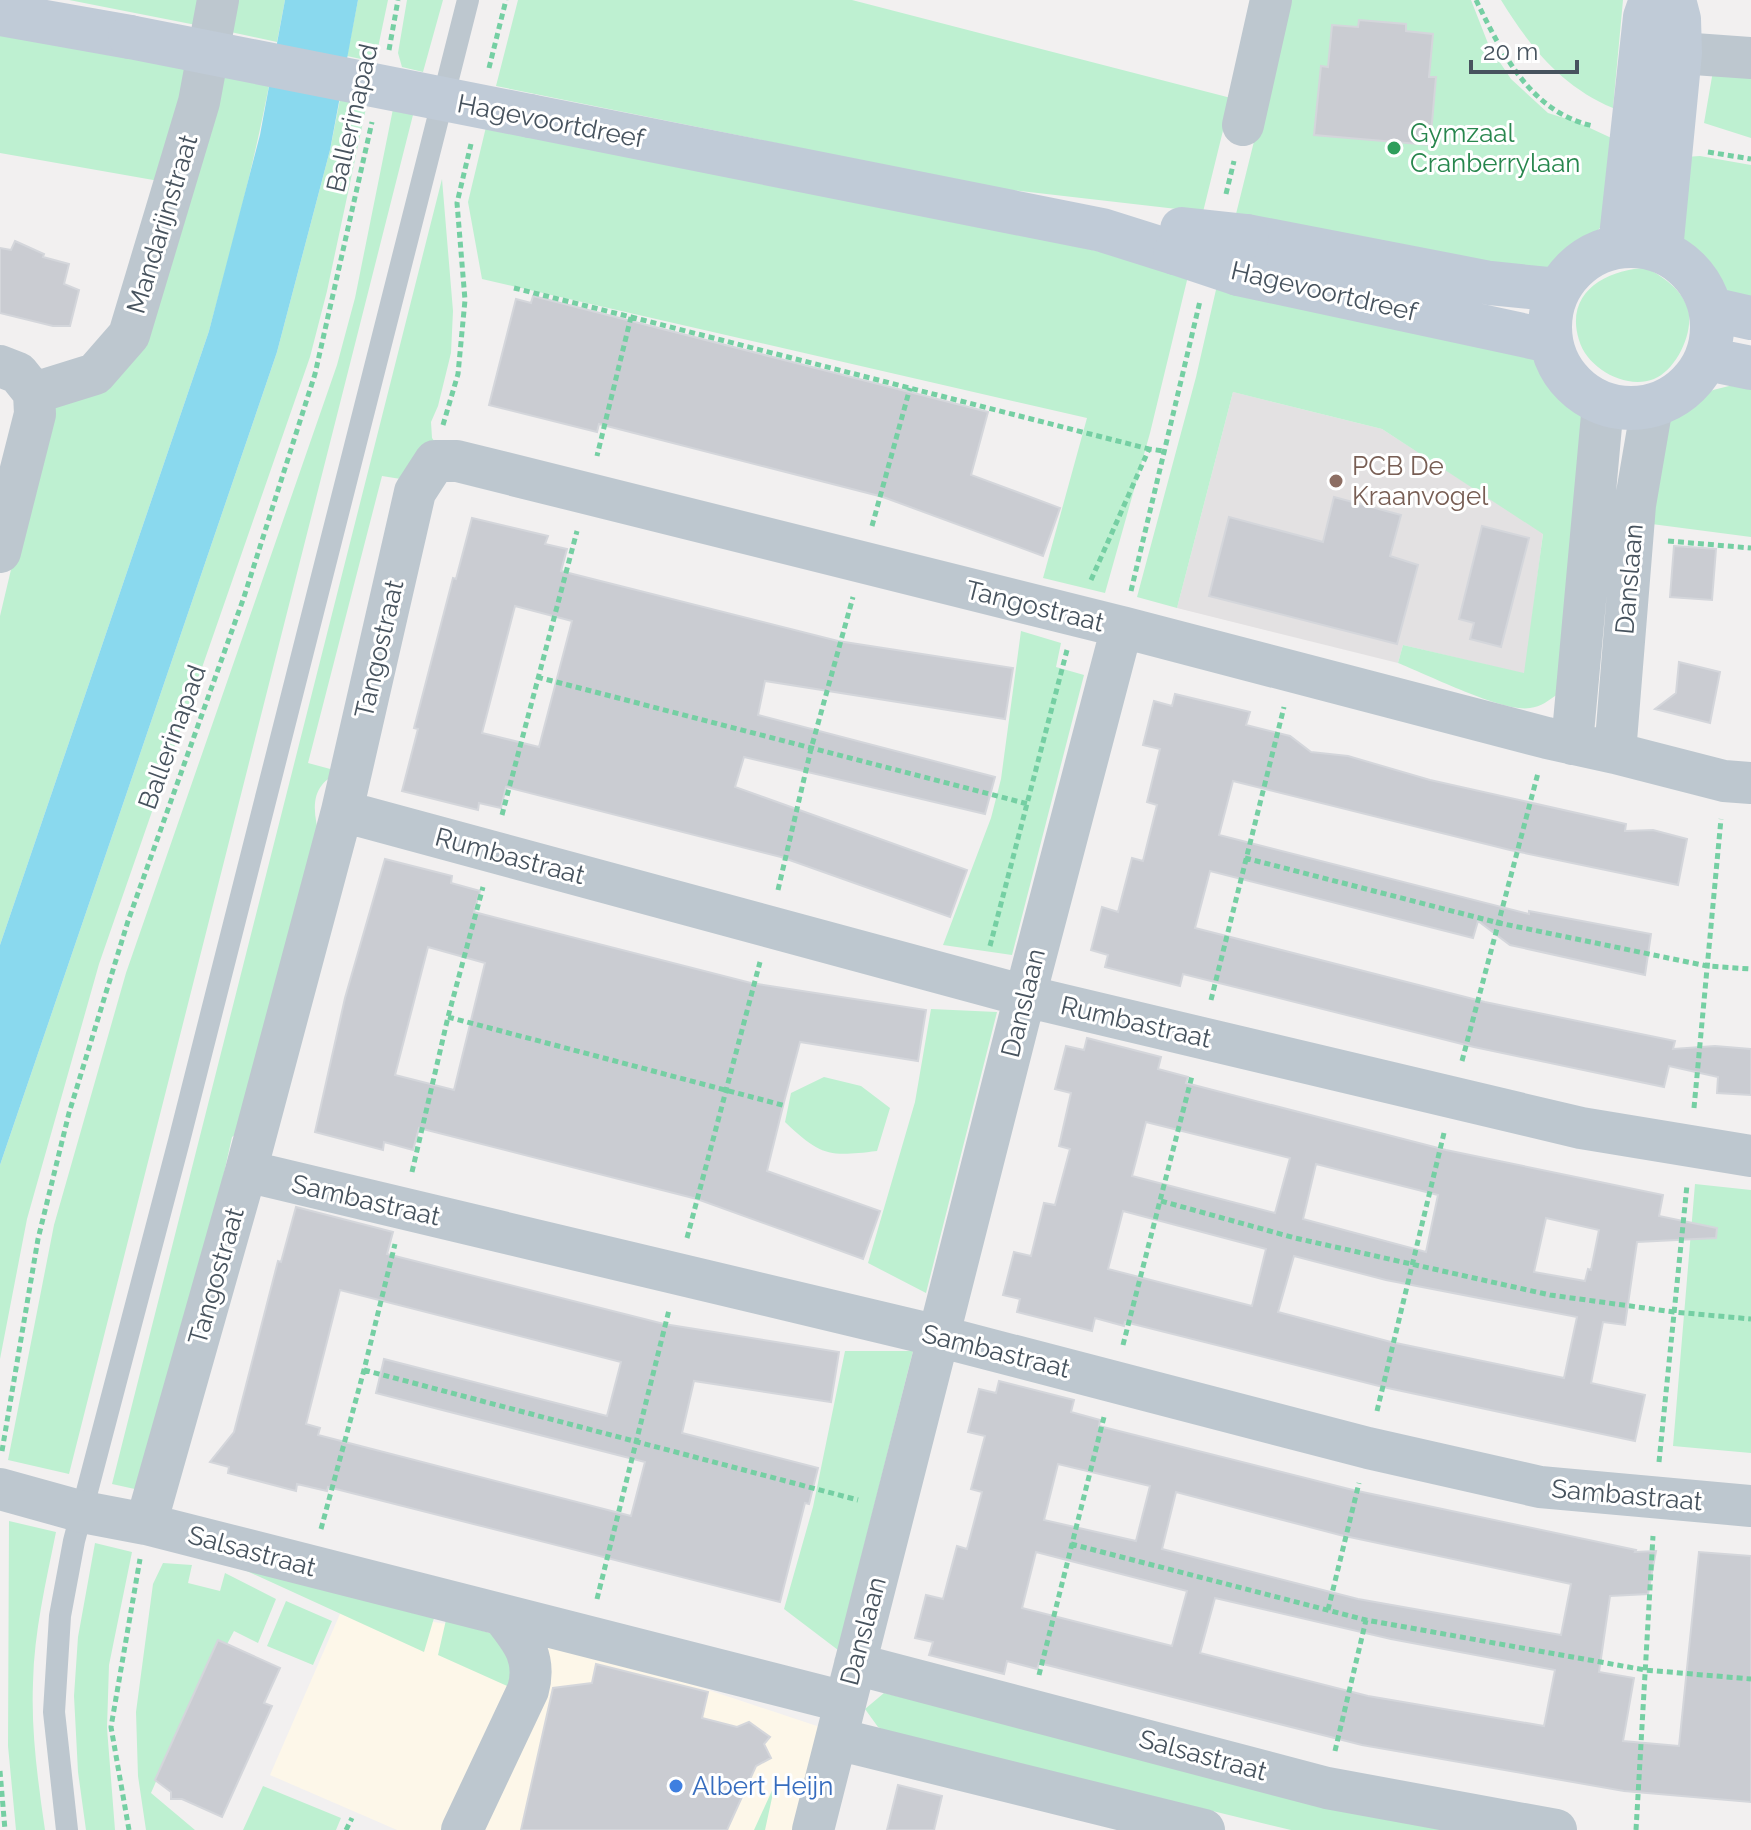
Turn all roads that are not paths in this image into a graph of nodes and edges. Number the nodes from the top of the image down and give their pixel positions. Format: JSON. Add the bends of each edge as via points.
{"nodes":[{"id":1,"x":218,"y":0,"type":"edge"},
{"id":2,"x":468,"y":0,"type":"edge"},
{"id":3,"x":1271,"y":0,"type":"edge"},
{"id":4,"x":1651,"y":0,"type":"edge"},
{"id":5,"x":1674,"y":0,"type":"edge"},
{"id":6,"x":0,"y":14,"type":"edge"},
{"id":7,"x":1662,"y":49,"type":"junction"},
{"id":8,"x":1751,"y":58,"type":"edge"},
{"id":9,"x":1243,"y":125,"type":"dead end"},
{"id":10,"x":1640,"y":248,"type":"junction"},
{"id":11,"x":1243,"y":255,"type":"junction"},
{"id":12,"x":1558,"y":290,"type":"junction"},
{"id":13,"x":1731,"y":314,"type":"edge"},
{"id":14,"x":1550,"y":341,"type":"junction"},
{"id":15,"x":1707,"y":359,"type":"junction"},
{"id":16,"x":0,"y":366,"type":"edge"},
{"id":17,"x":1751,"y":368,"type":"edge"},
{"id":18,"x":34,"y":393,"type":"junction"},
{"id":19,"x":1603,"y":404,"type":"junction"},
{"id":20,"x":1652,"y":406,"type":"junction"},
{"id":21,"x":0,"y":552,"type":"edge"},
{"id":22,"x":1122,"y":627,"type":"junction"},
{"id":23,"x":1559,"y":741,"type":"junction"},
{"id":24,"x":1615,"y":753,"type":"junction"},
{"id":25,"x":1738,"y":782,"type":"edge"},
{"id":26,"x":342,"y":811,"type":"junction"},
{"id":27,"x":1025,"y":996,"type":"junction"},
{"id":28,"x":1751,"y":1156,"type":"edge"},
{"id":29,"x":246,"y":1171,"type":"junction"},
{"id":30,"x":938,"y":1336,"type":"junction"},
{"id":31,"x":0,"y":1489,"type":"edge"},
{"id":32,"x":1751,"y":1506,"type":"edge"},
{"id":33,"x":83,"y":1512,"type":"junction"},
{"id":34,"x":146,"y":1524,"type":"junction"},
{"id":35,"x":503,"y":1616,"type":"junction"},
{"id":36,"x":570,"y":1633,"type":"junction"},
{"id":37,"x":532,"y":1674,"type":"junction"},
{"id":38,"x":845,"y":1702,"type":"junction"},
{"id":39,"x":67,"y":1830,"type":"edge"},
{"id":40,"x":462,"y":1830,"type":"edge"},
{"id":41,"x":813,"y":1830,"type":"edge"},
{"id":42,"x":1204,"y":1830,"type":"edge"},
{"id":43,"x":1556,"y":1830,"type":"edge"}],
"edges":[{"from":1,"to":18,"type":"street","name":"Mandarijnstraat","via":[[199,102],[129,335],[95,374]]},
{"from":2,"to":33,"type":"lane"},
{"from":3,"to":9,"type":"street"},
{"from":4,"to":7,"type":"main road","via":[[1645,17]]},
{"from":5,"to":7,"type":"main road","via":[[1679,19]]},
{"from":6,"to":11,"type":"main road","name":"Hagevoortdreef","bridge":true},
{"from":7,"to":8,"type":"street"},
{"from":7,"to":10,"type":"main road"},
{"from":10,"to":12,"type":"main road","via":[[1595,253],[1573,268]]},
{"from":10,"to":13,"type":"main road","via":[[1684,264]]},
{"from":11,"to":12,"type":"main road","name":"Hagevoortdreef"},
{"from":11,"to":14,"type":"main road","name":"Hagevoortdreef"},
{"from":12,"to":14,"type":"main road","via":[[1550,314]]},
{"from":13,"to":15,"type":"main road","via":[[1713,334]]},
{"from":14,"to":19,"type":"main road","via":[[1560,367],[1579,389]]},
{"from":15,"to":17,"type":"main road"},
{"from":15,"to":20,"type":"main road","via":[[1685,388]]},
{"from":16,"to":18,"type":"street","via":[[18,373]]},
{"from":18,"to":21,"type":"street","via":[[35,414]]},
{"from":19,"to":20,"type":"main road"},
{"from":19,"to":23,"type":"street","name":"Danslaan"},
{"from":20,"to":24,"type":"street","name":"Danslaan","via":[[1635,505]]},
{"from":22,"to":23,"type":"street"},
{"from":22,"to":26,"type":"street","name":"Tangostraat","via":[[457,461],[435,461],[415,492]]},
{"from":22,"to":27,"type":"street","name":"Danslaan"},
{"from":23,"to":24,"type":"street"},
{"from":24,"to":25,"type":"street"},
{"from":26,"to":27,"type":"street","name":"Rumbastraat"},
{"from":26,"to":29,"type":"street","name":"Tangostraat"},
{"from":27,"to":28,"type":"street","name":"Rumbastraat","via":[[1581,1128]]},
{"from":27,"to":30,"type":"street","name":"Danslaan"},
{"from":29,"to":30,"type":"street","name":"Sambastraat"},
{"from":29,"to":34,"type":"street","name":"Tangostraat"},
{"from":30,"to":32,"type":"street","name":"Sambastraat","via":[[1368,1448],[1540,1487]]},
{"from":30,"to":38,"type":"street","name":"Danslaan"},
{"from":31,"to":33,"type":"street","name":"Salsastraat"},
{"from":33,"to":34,"type":"street","name":"Salsastraat"},
{"from":33,"to":39,"type":"lane","via":[[56,1658],[54,1712]]},
{"from":34,"to":35,"type":"street","name":"Salsastraat"},
{"from":35,"to":36,"type":"street","name":"Salsastraat"},
{"from":35,"to":37,"type":"street","via":[[525,1644]]},
{"from":36,"to":37,"type":"street"},
{"from":36,"to":38,"type":"street","name":"Salsastraat"},
{"from":37,"to":40,"type":"street"},
{"from":38,"to":41,"type":"street","name":"Danslaan"},
{"from":38,"to":42,"type":"street","name":"Salsastraat"},
{"from":38,"to":43,"type":"street","name":"Salsastraat","via":[[1030,1710],[1327,1788]]}]}
